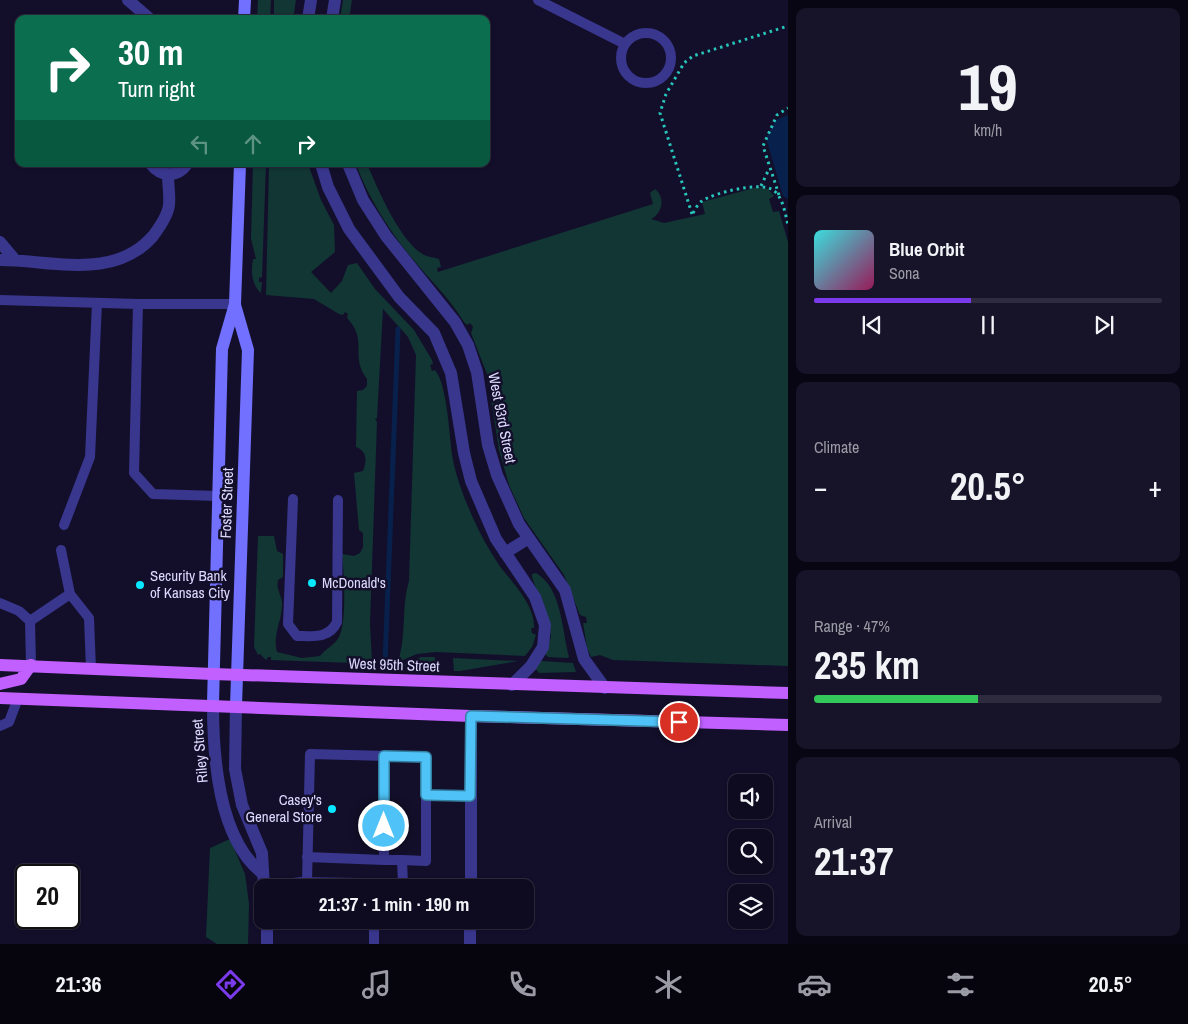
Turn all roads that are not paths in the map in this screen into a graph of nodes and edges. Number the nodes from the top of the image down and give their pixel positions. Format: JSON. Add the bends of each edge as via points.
{"nodes":[{"id":1,"x":128,"y":0,"type":"edge"},
{"id":2,"x":245,"y":0,"type":"edge"},
{"id":3,"x":311,"y":0,"type":"edge"},
{"id":4,"x":335,"y":0,"type":"edge"},
{"id":5,"x":538,"y":0,"type":"edge"},
{"id":6,"x":145,"y":15,"type":"edge"},
{"id":7,"x":244,"y":15,"type":"edge"},
{"id":8,"x":309,"y":15,"type":"edge"},
{"id":9,"x":333,"y":15,"type":"edge"},
{"id":10,"x":625,"y":44,"type":"junction"},
{"id":11,"x":154,"y":167,"type":"edge"},
{"id":12,"x":184,"y":167,"type":"edge"},
{"id":13,"x":240,"y":167,"type":"edge"},
{"id":14,"x":322,"y":167,"type":"edge"},
{"id":15,"x":349,"y":167,"type":"edge"},
{"id":16,"x":168,"y":175,"type":"junction"},
{"id":17,"x":0,"y":242,"type":"edge"},
{"id":18,"x":0,"y":260,"type":"edge"},
{"id":19,"x":15,"y":260,"type":"junction"},
{"id":20,"x":0,"y":300,"type":"edge"},
{"id":21,"x":98,"y":303,"type":"junction"},
{"id":22,"x":138,"y":304,"type":"junction"},
{"id":23,"x":234,"y":304,"type":"junction"},
{"id":24,"x":218,"y":496,"type":"junction"},
{"id":25,"x":293,"y":499,"type":"dead end"},
{"id":26,"x":338,"y":500,"type":"dead end"},
{"id":27,"x":64,"y":524,"type":"dead end"},
{"id":28,"x":529,"y":538,"type":"junction"},
{"id":29,"x":61,"y":550,"type":"dead end"},
{"id":30,"x":505,"y":553,"type":"junction"},
{"id":31,"x":70,"y":594,"type":"junction"},
{"id":32,"x":0,"y":603,"type":"edge"},
{"id":33,"x":30,"y":621,"type":"junction"},
{"id":34,"x":0,"y":665,"type":"edge"},
{"id":35,"x":31,"y":665,"type":"junction"},
{"id":36,"x":91,"y":669,"type":"junction"},
{"id":37,"x":213,"y":674,"type":"junction"},
{"id":38,"x":239,"y":675,"type":"junction"},
{"id":39,"x":0,"y":684,"type":"edge"},
{"id":40,"x":512,"y":685,"type":"junction"},
{"id":41,"x":605,"y":688,"type":"junction"},
{"id":42,"x":788,"y":693,"type":"edge"},
{"id":43,"x":0,"y":698,"type":"edge"},
{"id":44,"x":18,"y":698,"type":"junction"},
{"id":45,"x":213,"y":704,"type":"junction"},
{"id":46,"x":236,"y":706,"type":"junction"},
{"id":47,"x":471,"y":716,"type":"junction"},
{"id":48,"x":788,"y":725,"type":"edge"},
{"id":49,"x":0,"y":726,"type":"edge"},
{"id":50,"x":384,"y":756,"type":"junction"},
{"id":51,"x":426,"y":795,"type":"junction"},
{"id":52,"x":470,"y":796,"type":"junction"},
{"id":53,"x":307,"y":857,"type":"junction"},
{"id":54,"x":384,"y":860,"type":"junction"},
{"id":55,"x":402,"y":860,"type":"junction"},
{"id":56,"x":262,"y":873,"type":"junction"},
{"id":57,"x":263,"y":879,"type":"edge"},
{"id":58,"x":307,"y":879,"type":"edge"},
{"id":59,"x":403,"y":879,"type":"edge"},
{"id":60,"x":471,"y":879,"type":"edge"},
{"id":61,"x":267,"y":929,"type":"edge"},
{"id":62,"x":374,"y":929,"type":"edge"},
{"id":63,"x":470,"y":929,"type":"edge"},
{"id":64,"x":267,"y":944,"type":"edge"},
{"id":65,"x":374,"y":944,"type":"edge"},
{"id":66,"x":470,"y":944,"type":"edge"}],
"edges":[{"from":1,"to":6,"type":"street"},
{"from":2,"to":7,"type":"street"},
{"from":3,"to":8,"type":"street"},
{"from":4,"to":9,"type":"street"},
{"from":5,"to":10,"type":"lane"},
{"from":10,"to":10,"type":"lane","via":[[621,62],[626,74],[638,82],[650,83],[668,71],[669,47],[662,39],[645,33]]},
{"from":11,"to":16,"type":"street"},
{"from":12,"to":16,"type":"street"},
{"from":13,"to":23,"type":"street","name":"Foster Street"},
{"from":14,"to":30,"type":"street","via":[[349,229],[399,297],[434,333],[451,373],[471,481]]},
{"from":15,"to":28,"type":"street","name":"West 93rd Street","via":[[363,200],[386,236],[455,322],[468,345],[477,372],[488,445],[497,475],[519,524]]},
{"from":16,"to":19,"type":"street","via":[[169,207],[154,233],[134,254],[104,264]]},
{"from":17,"to":19,"type":"street"},
{"from":18,"to":19,"type":"street"},
{"from":20,"to":21,"type":"lane"},
{"from":21,"to":22,"type":"lane"},
{"from":21,"to":27,"type":"lane","via":[[90,457]]},
{"from":22,"to":23,"type":"lane"},
{"from":22,"to":24,"type":"lane","via":[[134,473],[153,494]]},
{"from":23,"to":24,"type":"street","name":"Foster Street","via":[[222,348]]},
{"from":23,"to":38,"type":"street","name":"Foster Street","via":[[248,350]]},
{"from":24,"to":37,"type":"street","name":"Foster Street"},
{"from":25,"to":26,"type":"lane","via":[[288,624],[297,636],[322,636],[333,630],[337,622]]},
{"from":28,"to":30,"type":"street"},
{"from":28,"to":41,"type":"street","name":"West 93rd Street","via":[[565,590],[584,659]]},
{"from":29,"to":31,"type":"lane"},
{"from":30,"to":40,"type":"street","via":[[535,597],[545,625],[543,647],[531,666]]},
{"from":31,"to":33,"type":"lane"},
{"from":31,"to":36,"type":"lane","via":[[88,618]]},
{"from":32,"to":33,"type":"lane","via":[[19,611]]},
{"from":33,"to":35,"type":"lane"},
{"from":34,"to":35,"type":"main road","name":"West 95th Street"},
{"from":35,"to":36,"type":"main road","name":"West 95th Street"},
{"from":35,"to":39,"type":"main road","via":[[21,679]]},
{"from":36,"to":37,"type":"main road","name":"West 95th Street"},
{"from":37,"to":38,"type":"main road","name":"West 95th Street"},
{"from":37,"to":45,"type":"street","name":"Foster Street"},
{"from":38,"to":40,"type":"main road","name":"West 95th Street"},
{"from":38,"to":46,"type":"street","name":"Foster Street"},
{"from":40,"to":41,"type":"main road","name":"West 95th Street"},
{"from":41,"to":42,"type":"main road","name":"West 95th Street"},
{"from":43,"to":44,"type":"main road"},
{"from":44,"to":45,"type":"main road"},
{"from":44,"to":49,"type":"lane","via":[[9,722]]},
{"from":45,"to":46,"type":"main road"},
{"from":45,"to":56,"type":"street","name":"Riley Street","via":[[213,744],[223,803],[249,863]]},
{"from":46,"to":47,"type":"main road"},
{"from":46,"to":56,"type":"street","via":[[235,769],[242,805],[262,853]]},
{"from":47,"to":48,"type":"main road"},
{"from":47,"to":52,"type":"street"},
{"from":50,"to":51,"type":"lane","via":[[426,757]]},
{"from":50,"to":53,"type":"lane","via":[[310,754]]},
{"from":50,"to":54,"type":"lane"},
{"from":51,"to":52,"type":"lane"},
{"from":51,"to":55,"type":"lane","via":[[426,861]]},
{"from":52,"to":60,"type":"street"},
{"from":53,"to":54,"type":"lane"},
{"from":53,"to":58,"type":"lane"},
{"from":54,"to":55,"type":"lane"},
{"from":55,"to":59,"type":"lane"},
{"from":56,"to":57,"type":"street"},
{"from":61,"to":64,"type":"street"},
{"from":62,"to":65,"type":"lane"},
{"from":63,"to":66,"type":"street"}]}
